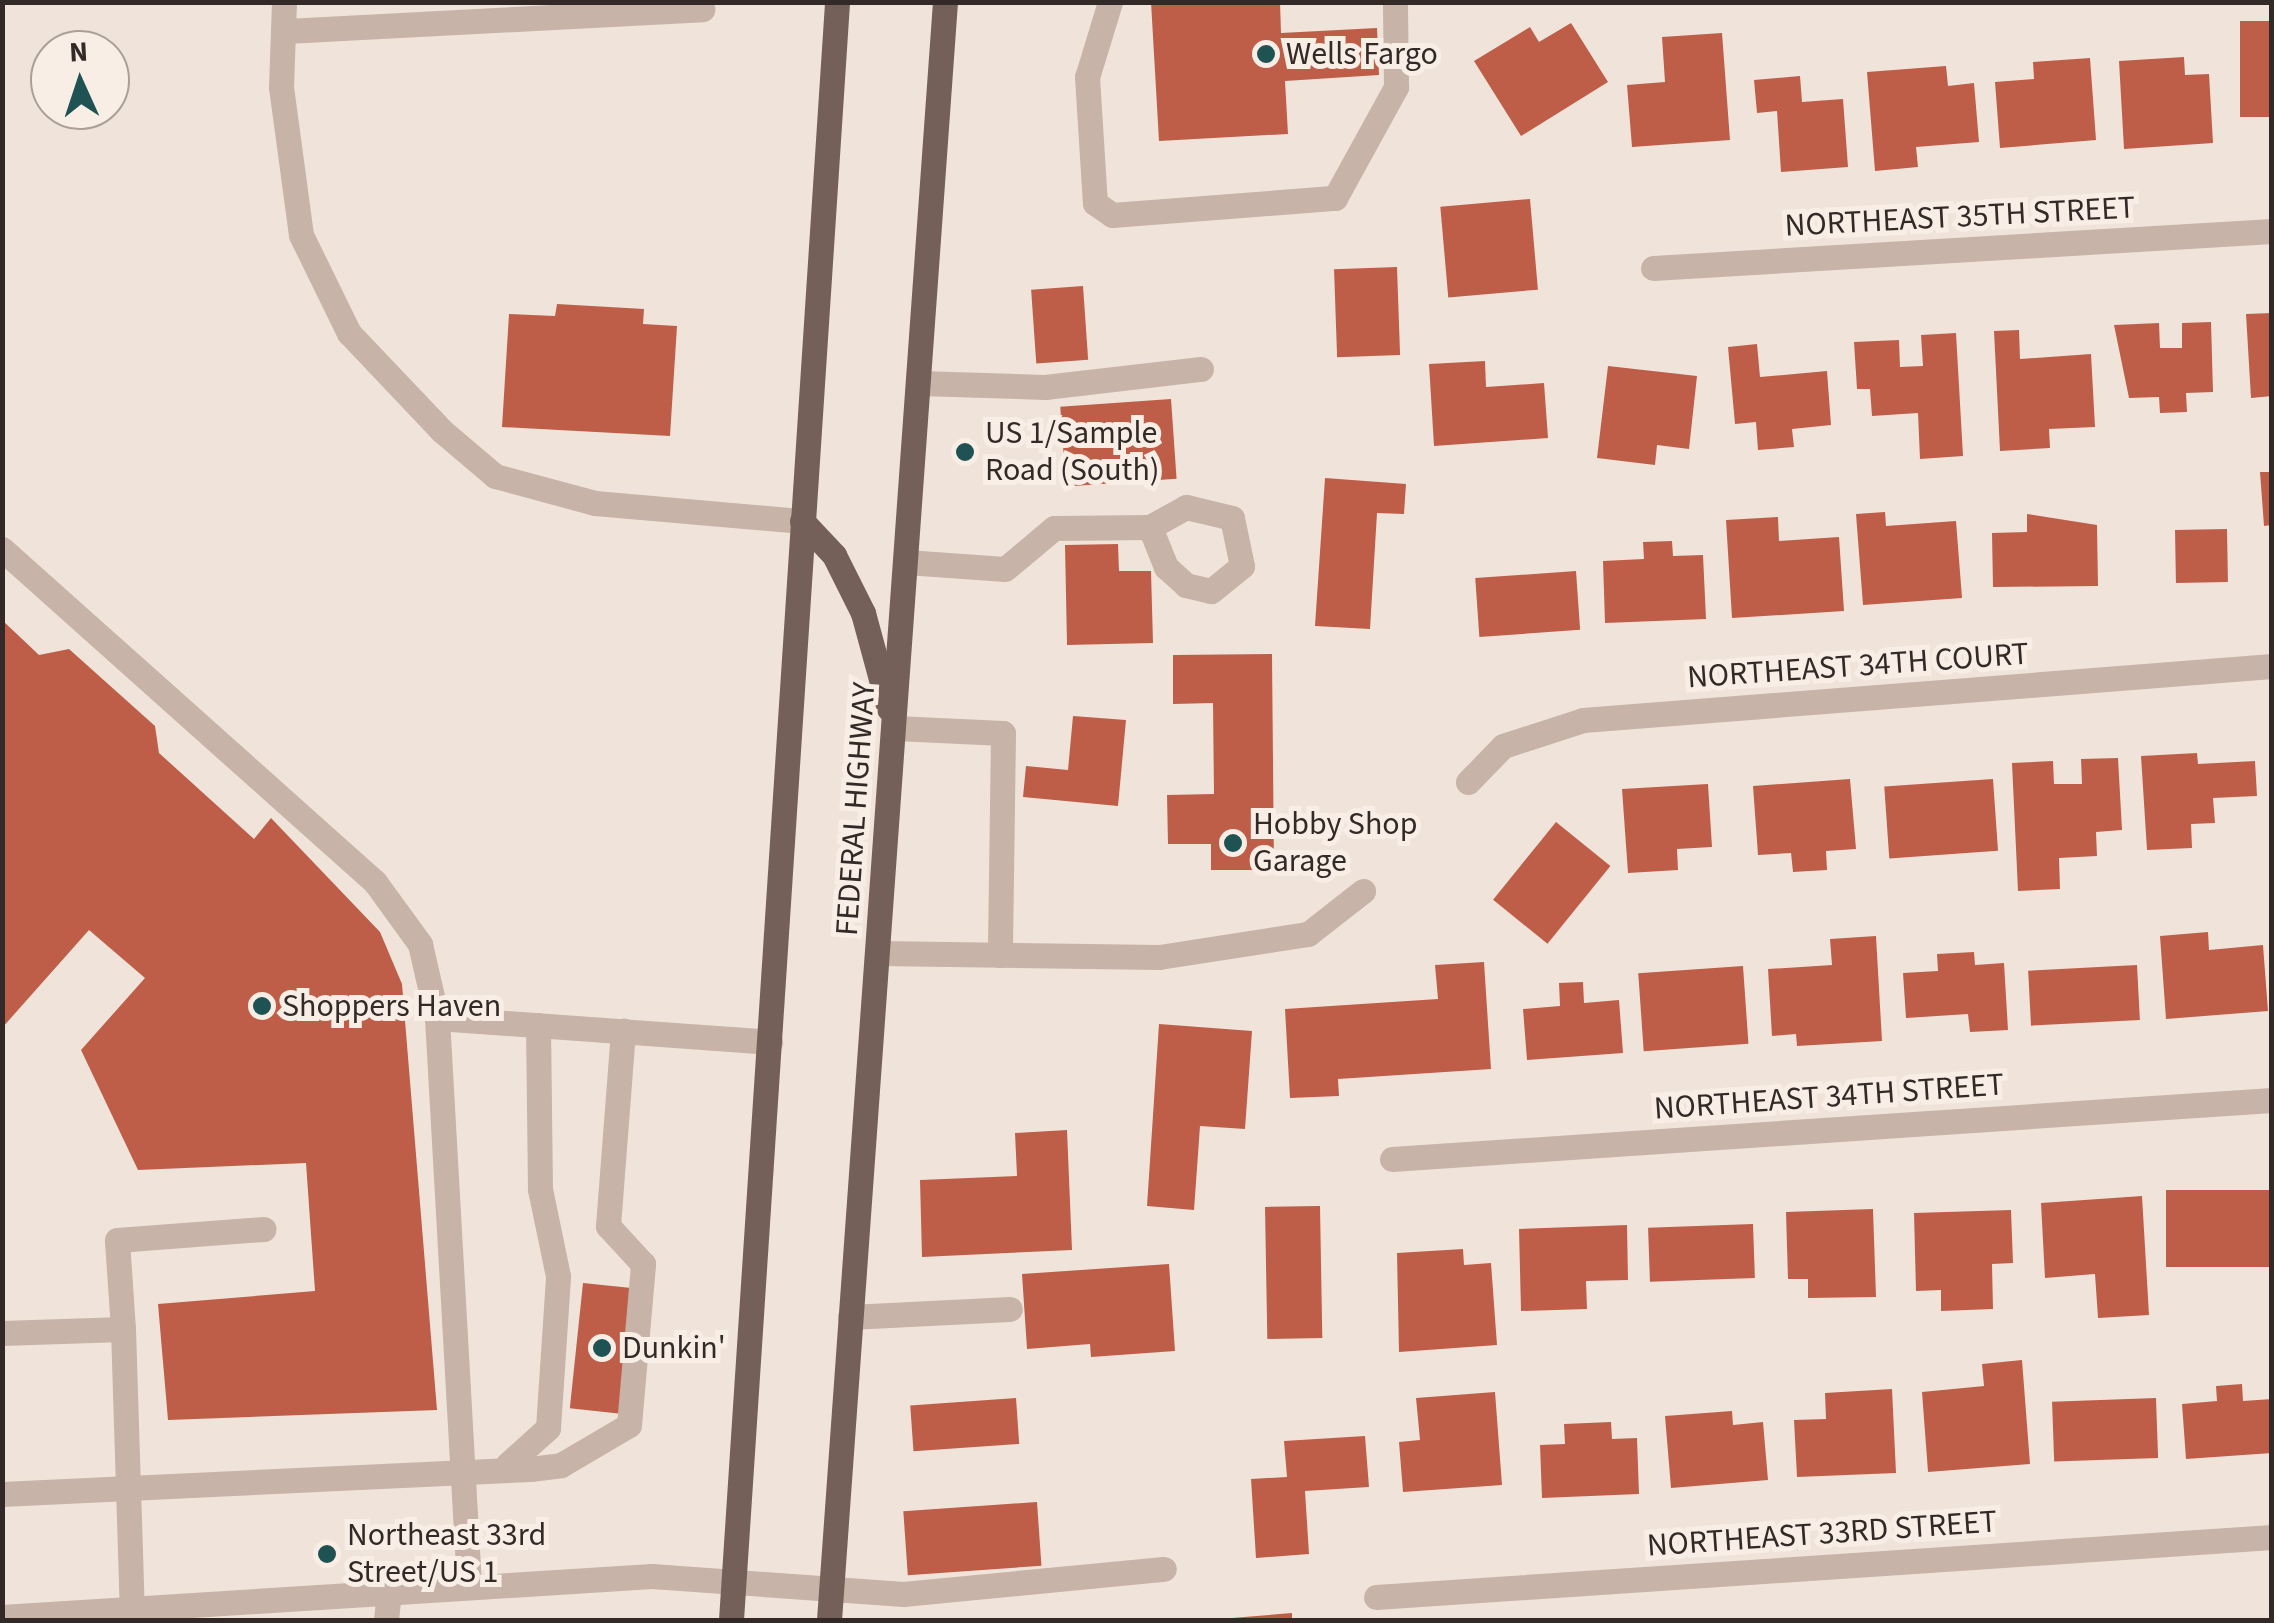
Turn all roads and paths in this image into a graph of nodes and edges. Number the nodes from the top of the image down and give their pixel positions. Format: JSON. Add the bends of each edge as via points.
{"nodes":[{"id":1,"x":284,"y":2,"type":"edge"},
{"id":2,"x":837,"y":2,"type":"edge"},
{"id":3,"x":945,"y":2,"type":"edge"},
{"id":4,"x":1110,"y":2,"type":"edge"},
{"id":5,"x":1395,"y":2,"type":"edge"},
{"id":6,"x":702,"y":9,"type":"dead end"},
{"id":7,"x":370,"y":14,"type":"edge"},
{"id":8,"x":286,"y":31,"type":"junction"},
{"id":9,"x":2272,"y":231,"type":"edge"},
{"id":10,"x":1653,"y":268,"type":"dead end"},
{"id":11,"x":1202,"y":369,"type":"dead end"},
{"id":12,"x":919,"y":383,"type":"junction"},
{"id":13,"x":802,"y":521,"type":"junction"},
{"id":14,"x":1150,"y":528,"type":"dead end"},
{"id":15,"x":2,"y":549,"type":"edge"},
{"id":16,"x":906,"y":562,"type":"junction"},
{"id":17,"x":2272,"y":666,"type":"edge"},
{"id":18,"x":895,"y":728,"type":"junction"},
{"id":19,"x":1468,"y":782,"type":"dead end"},
{"id":20,"x":1363,"y":892,"type":"dead end"},
{"id":21,"x":878,"y":953,"type":"junction"},
{"id":22,"x":1000,"y":955,"type":"junction"},
{"id":23,"x":436,"y":1018,"type":"junction"},
{"id":24,"x":538,"y":1025,"type":"junction"},
{"id":25,"x":623,"y":1032,"type":"junction"},
{"id":26,"x":770,"y":1042,"type":"junction"},
{"id":27,"x":2272,"y":1100,"type":"edge"},
{"id":28,"x":1392,"y":1160,"type":"dead end"},
{"id":29,"x":264,"y":1229,"type":"dead end"},
{"id":30,"x":1010,"y":1309,"type":"dead end"},
{"id":31,"x":850,"y":1317,"type":"junction"},
{"id":32,"x":122,"y":1329,"type":"junction"},
{"id":33,"x":2,"y":1333,"type":"edge"},
{"id":34,"x":508,"y":1464,"type":"junction"},
{"id":35,"x":461,"y":1468,"type":"junction"},
{"id":36,"x":128,"y":1486,"type":"junction"},
{"id":37,"x":2,"y":1494,"type":"edge"},
{"id":38,"x":2272,"y":1536,"type":"edge"},
{"id":39,"x":1164,"y":1569,"type":"dead end"},
{"id":40,"x":734,"y":1582,"type":"junction"},
{"id":41,"x":468,"y":1585,"type":"junction"},
{"id":42,"x":832,"y":1588,"type":"junction"},
{"id":43,"x":389,"y":1590,"type":"junction"},
{"id":44,"x":1376,"y":1597,"type":"dead end"},
{"id":45,"x":124,"y":1612,"type":"edge"},
{"id":46,"x":2,"y":1617,"type":"edge"},
{"id":47,"x":386,"y":1620,"type":"edge"},
{"id":48,"x":731,"y":1620,"type":"edge"},
{"id":49,"x":828,"y":1620,"type":"edge"}],
"edges":[{"from":1,"to":8,"type":"street"},
{"from":2,"to":13,"type":"main road"},
{"from":3,"to":12,"type":"main road","name":"FEDERAL HIGHWAY"},
{"from":4,"to":5,"type":"street","via":[[1087,77],[1095,203],[1112,215],[1335,198],[1396,87]]},
{"from":6,"to":7,"type":"street"},
{"from":7,"to":8,"type":"street"},
{"from":8,"to":13,"type":"street","via":[[280,87],[302,235],[349,333],[442,431],[495,476],[596,504]]},
{"from":9,"to":10,"type":"street","name":"NORTHEAST 35TH STREET"},
{"from":11,"to":12,"type":"street","via":[[1045,387]]},
{"from":12,"to":16,"type":"main road","name":"FEDERAL HIGHWAY"},
{"from":13,"to":18,"type":"main road","via":[[834,555],[863,613]]},
{"from":13,"to":26,"type":"main road"},
{"from":14,"to":16,"type":"street","via":[[1054,528],[1005,568]]},
{"from":15,"to":23,"type":"street","via":[[375,882],[420,944]]},
{"from":16,"to":18,"type":"main road","name":"FEDERAL HIGHWAY"},
{"from":17,"to":19,"type":"street","name":"NORTHEAST 34TH COURT","via":[[1582,720],[1503,746]]},
{"from":18,"to":21,"type":"main road","name":"FEDERAL HIGHWAY"},
{"from":18,"to":22,"type":"street","via":[[1003,732]]},
{"from":20,"to":22,"type":"street","via":[[1308,934],[1159,956]]},
{"from":21,"to":22,"type":"street"},
{"from":21,"to":31,"type":"main road","name":"FEDERAL HIGHWAY"},
{"from":23,"to":24,"type":"street"},
{"from":23,"to":35,"type":"street"},
{"from":24,"to":25,"type":"street"},
{"from":24,"to":34,"type":"street","via":[[540,1189],[558,1276],[548,1428]]},
{"from":25,"to":26,"type":"street"},
{"from":25,"to":34,"type":"street","via":[[608,1226],[643,1264],[629,1425],[562,1465]]},
{"from":26,"to":40,"type":"main road"},
{"from":27,"to":28,"type":"street","name":"NORTHEAST 34TH STREET"},
{"from":29,"to":32,"type":"street","via":[[117,1240]]},
{"from":30,"to":31,"type":"street"},
{"from":31,"to":42,"type":"main road","name":"FEDERAL HIGHWAY"},
{"from":32,"to":33,"type":"street"},
{"from":32,"to":36,"type":"street"},
{"from":34,"to":35,"type":"street"},
{"from":35,"to":36,"type":"street"},
{"from":35,"to":41,"type":"street"},
{"from":36,"to":37,"type":"street"},
{"from":36,"to":45,"type":"street"},
{"from":38,"to":44,"type":"street","name":"NORTHEAST 33RD STREET"},
{"from":39,"to":42,"type":"street","via":[[903,1594]]},
{"from":40,"to":41,"type":"street"},
{"from":40,"to":42,"type":"street"},
{"from":40,"to":48,"type":"main road"},
{"from":41,"to":43,"type":"street"},
{"from":42,"to":49,"type":"main road","name":"FEDERAL HIGHWAY"},
{"from":43,"to":45,"type":"street"},
{"from":43,"to":47,"type":"street"},
{"from":45,"to":46,"type":"street"}]}
